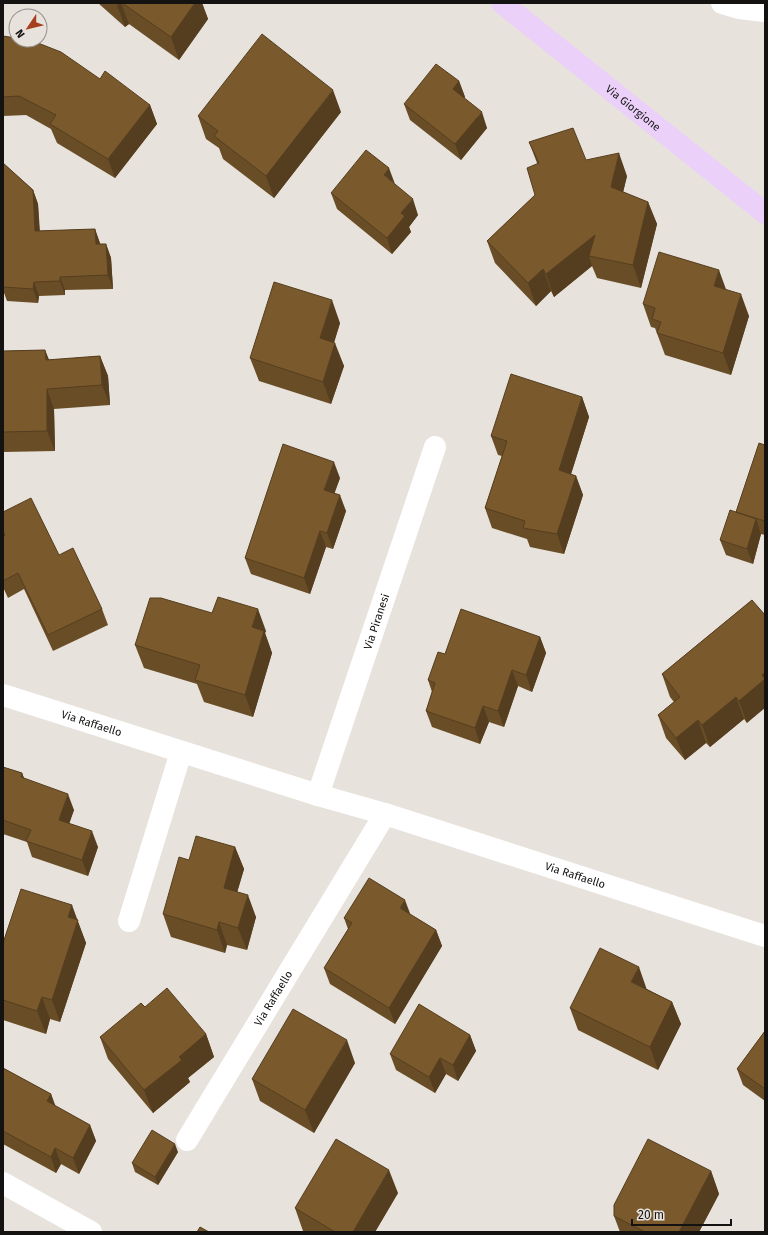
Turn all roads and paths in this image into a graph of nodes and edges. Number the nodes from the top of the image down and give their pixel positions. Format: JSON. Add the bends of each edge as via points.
{"nodes":[{"id":1,"x":502,"y":3,"type":"edge"},
{"id":2,"x":722,"y":3,"type":"edge"},
{"id":3,"x":765,"y":11,"type":"edge"},
{"id":4,"x":765,"y":213,"type":"edge"},
{"id":5,"x":435,"y":447,"type":"dead end"},
{"id":6,"x":3,"y":695,"type":"edge"},
{"id":7,"x":181,"y":752,"type":"junction"},
{"id":8,"x":318,"y":795,"type":"junction"},
{"id":9,"x":385,"y":814,"type":"junction"},
{"id":10,"x":129,"y":921,"type":"dead end"},
{"id":11,"x":765,"y":936,"type":"edge"},
{"id":12,"x":187,"y":1140,"type":"dead end"},
{"id":13,"x":3,"y":1182,"type":"edge"},
{"id":14,"x":91,"y":1232,"type":"edge"}],
"edges":[{"from":1,"to":4,"type":"main road","name":"Via Giorgione"},
{"from":2,"to":3,"type":"street"},
{"from":5,"to":8,"type":"street","name":"Via Piranesi"},
{"from":6,"to":7,"type":"street","name":"Via Raffaello"},
{"from":7,"to":8,"type":"street","name":"Via Raffaello"},
{"from":7,"to":10,"type":"street"},
{"from":8,"to":9,"type":"street","name":"Via Raffaello"},
{"from":9,"to":11,"type":"street","name":"Via Raffaello"},
{"from":9,"to":12,"type":"street","name":"Via Raffaello"},
{"from":13,"to":14,"type":"street"}]}
